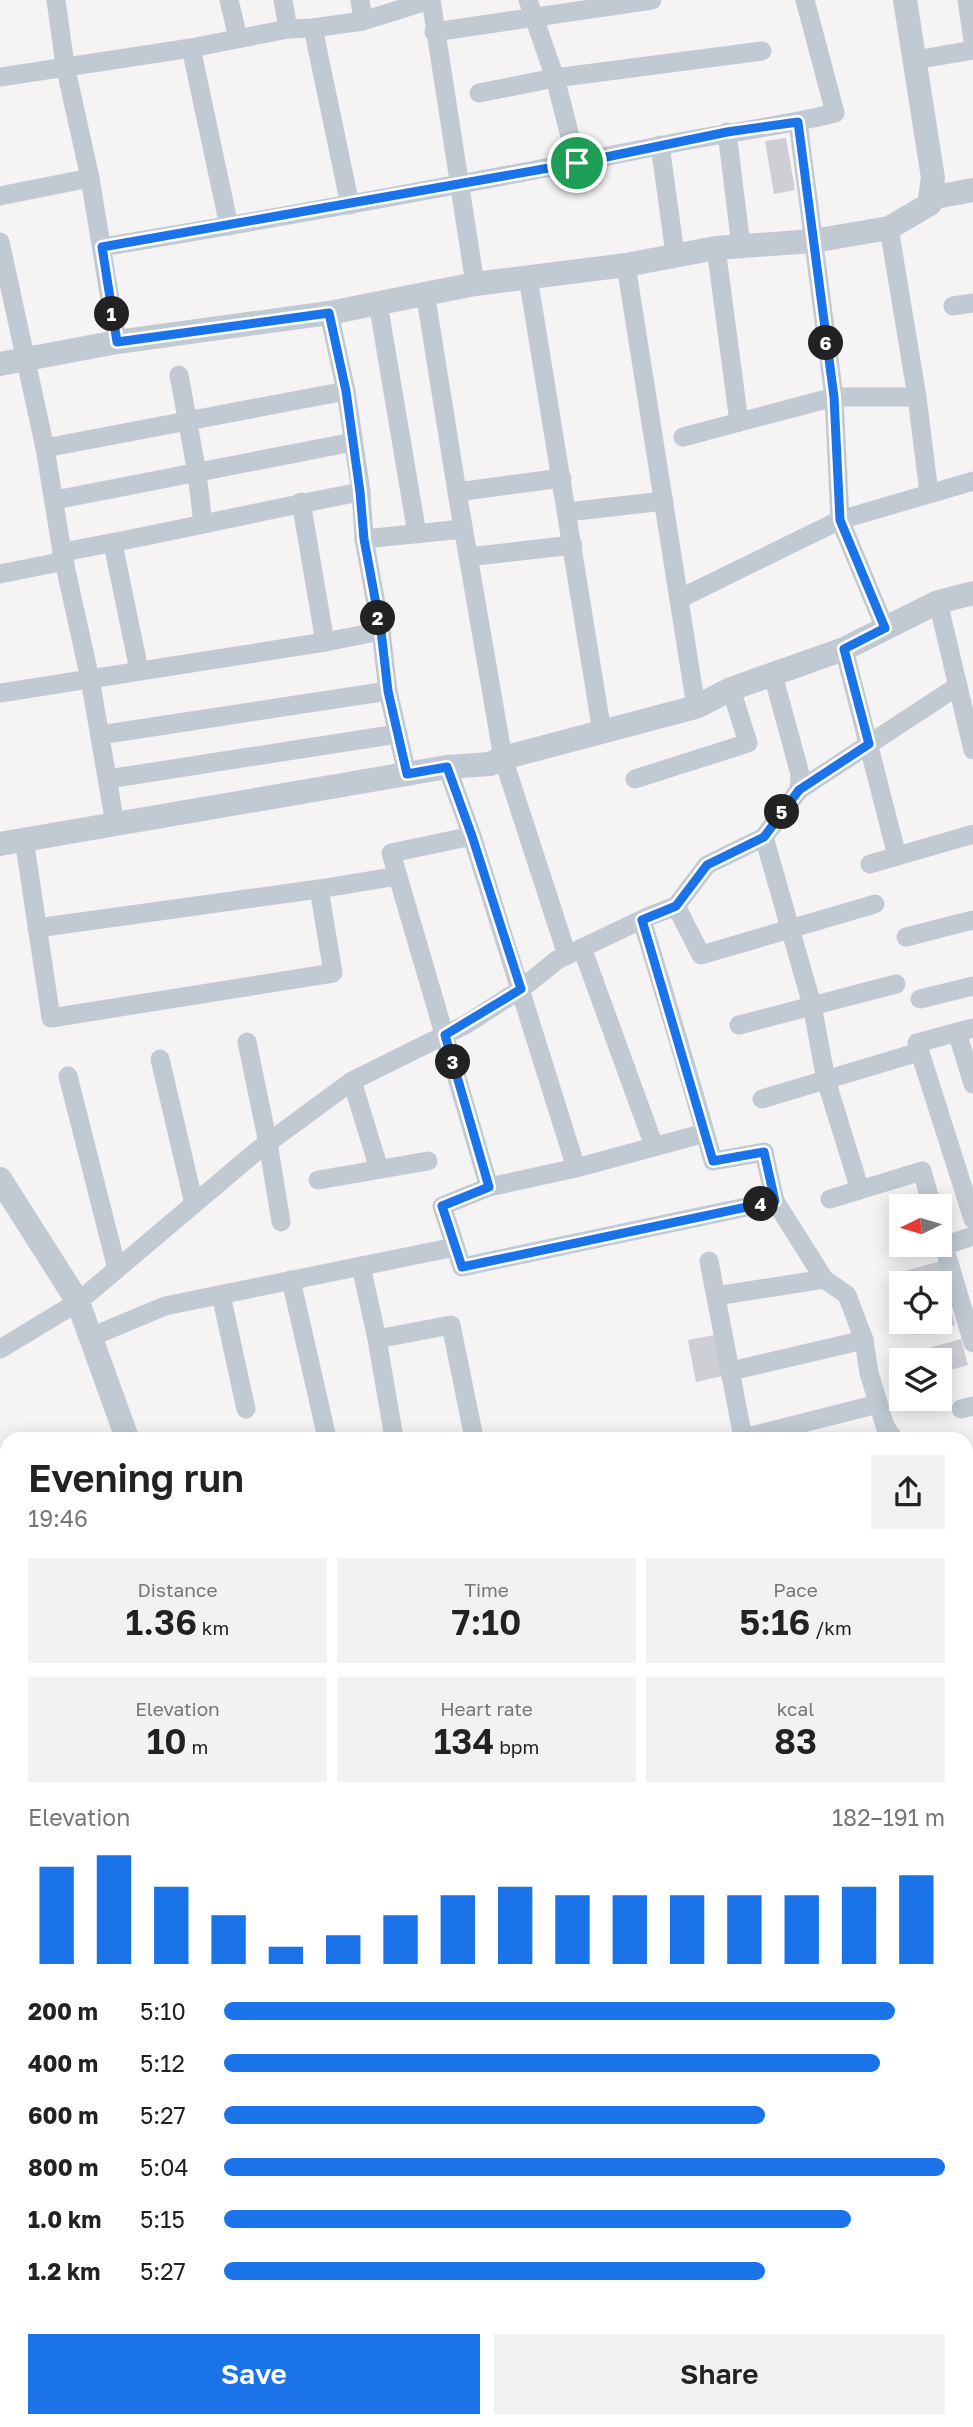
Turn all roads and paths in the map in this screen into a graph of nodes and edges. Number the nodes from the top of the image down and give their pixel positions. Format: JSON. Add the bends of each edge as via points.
{"nodes":[{"id":1,"x":57,"y":0,"type":"edge"},
{"id":2,"x":229,"y":0,"type":"edge"},
{"id":3,"x":283,"y":0,"type":"edge"},
{"id":4,"x":360,"y":0,"type":"edge"},
{"id":5,"x":430,"y":0,"type":"edge"},
{"id":6,"x":652,"y":0,"type":"edge"},
{"id":7,"x":805,"y":0,"type":"edge"},
{"id":8,"x":905,"y":0,"type":"edge"},
{"id":9,"x":967,"y":0,"type":"edge"},
{"id":10,"x":531,"y":8,"type":"edge"},
{"id":11,"x":363,"y":21,"type":"junction"},
{"id":12,"x":313,"y":28,"type":"junction"},
{"id":13,"x":288,"y":29,"type":"junction"},
{"id":14,"x":435,"y":32,"type":"junction"},
{"id":15,"x":238,"y":38,"type":"junction"},
{"id":16,"x":973,"y":41,"type":"edge"},
{"id":17,"x":191,"y":48,"type":"junction"},
{"id":18,"x":973,"y":50,"type":"edge"},
{"id":19,"x":762,"y":51,"type":"dead end"},
{"id":20,"x":915,"y":60,"type":"junction"},
{"id":21,"x":65,"y":65,"type":"junction"},
{"id":22,"x":0,"y":76,"type":"edge"},
{"id":23,"x":555,"y":78,"type":"junction"},
{"id":24,"x":479,"y":93,"type":"dead end"},
{"id":25,"x":798,"y":122,"type":"junction"},
{"id":26,"x":727,"y":132,"type":"junction"},
{"id":27,"x":660,"y":145,"type":"junction"},
{"id":28,"x":577,"y":163,"type":"junction"},
{"id":29,"x":90,"y":178,"type":"junction"},
{"id":30,"x":458,"y":183,"type":"junction"},
{"id":31,"x":973,"y":190,"type":"edge"},
{"id":32,"x":0,"y":196,"type":"edge"},
{"id":33,"x":930,"y":198,"type":"junction"},
{"id":34,"x":349,"y":205,"type":"junction"},
{"id":35,"x":229,"y":226,"type":"junction"},
{"id":36,"x":890,"y":228,"type":"junction"},
{"id":37,"x":813,"y":241,"type":"junction"},
{"id":38,"x":741,"y":246,"type":"junction"},
{"id":39,"x":102,"y":247,"type":"junction"},
{"id":40,"x":716,"y":248,"type":"junction"},
{"id":41,"x":1,"y":252,"type":"edge"},
{"id":42,"x":675,"y":254,"type":"junction"},
{"id":43,"x":626,"y":265,"type":"junction"},
{"id":44,"x":528,"y":277,"type":"junction"},
{"id":45,"x":475,"y":284,"type":"junction"},
{"id":46,"x":425,"y":292,"type":"junction"},
{"id":47,"x":378,"y":303,"type":"junction"},
{"id":48,"x":973,"y":303,"type":"edge"},
{"id":49,"x":953,"y":306,"type":"dead end"},
{"id":50,"x":329,"y":313,"type":"junction"},
{"id":51,"x":117,"y":342,"type":"junction"},
{"id":52,"x":26,"y":358,"type":"junction"},
{"id":53,"x":0,"y":364,"type":"edge"},
{"id":54,"x":179,"y":375,"type":"dead end"},
{"id":55,"x":346,"y":391,"type":"junction"},
{"id":56,"x":834,"y":397,"type":"junction"},
{"id":57,"x":917,"y":397,"type":"junction"},
{"id":58,"x":187,"y":421,"type":"junction"},
{"id":59,"x":739,"y":422,"type":"junction"},
{"id":60,"x":683,"y":437,"type":"dead end"},
{"id":61,"x":352,"y":442,"type":"junction"},
{"id":62,"x":45,"y":448,"type":"junction"},
{"id":63,"x":197,"y":473,"type":"junction"},
{"id":64,"x":562,"y":478,"type":"junction"},
{"id":65,"x":973,"y":481,"type":"edge"},
{"id":66,"x":360,"y":492,"type":"junction"},
{"id":67,"x":457,"y":492,"type":"junction"},
{"id":68,"x":929,"y":493,"type":"junction"},
{"id":69,"x":55,"y":500,"type":"junction"},
{"id":70,"x":664,"y":500,"type":"junction"},
{"id":71,"x":302,"y":502,"type":"junction"},
{"id":72,"x":567,"y":512,"type":"junction"},
{"id":73,"x":840,"y":520,"type":"junction"},
{"id":74,"x":203,"y":524,"type":"junction"},
{"id":75,"x":463,"y":529,"type":"junction"},
{"id":76,"x":416,"y":534,"type":"junction"},
{"id":77,"x":364,"y":539,"type":"junction"},
{"id":78,"x":113,"y":544,"type":"junction"},
{"id":79,"x":573,"y":545,"type":"junction"},
{"id":80,"x":64,"y":557,"type":"junction"},
{"id":81,"x":468,"y":557,"type":"junction"},
{"id":82,"x":0,"y":574,"type":"edge"},
{"id":83,"x":973,"y":593,"type":"edge"},
{"id":84,"x":679,"y":599,"type":"junction"},
{"id":85,"x":937,"y":602,"type":"junction"},
{"id":86,"x":885,"y":628,"type":"junction"},
{"id":87,"x":381,"y":631,"type":"junction"},
{"id":88,"x":325,"y":642,"type":"junction"},
{"id":89,"x":844,"y":649,"type":"junction"},
{"id":90,"x":139,"y":670,"type":"junction"},
{"id":91,"x":773,"y":676,"type":"junction"},
{"id":92,"x":90,"y":679,"type":"junction"},
{"id":93,"x":958,"y":686,"type":"junction"},
{"id":94,"x":731,"y":689,"type":"junction"},
{"id":95,"x":388,"y":691,"type":"junction"},
{"id":96,"x":0,"y":693,"type":"edge"},
{"id":97,"x":696,"y":707,"type":"junction"},
{"id":98,"x":602,"y":732,"type":"junction"},
{"id":99,"x":397,"y":734,"type":"junction"},
{"id":100,"x":100,"y":735,"type":"junction"},
{"id":101,"x":869,"y":744,"type":"junction"},
{"id":102,"x":973,"y":750,"type":"edge"},
{"id":103,"x":503,"y":758,"type":"junction"},
{"id":104,"x":447,"y":767,"type":"junction"},
{"id":105,"x":407,"y":774,"type":"junction"},
{"id":106,"x":108,"y":779,"type":"junction"},
{"id":107,"x":635,"y":779,"type":"dead end"},
{"id":108,"x":799,"y":790,"type":"junction"},
{"id":109,"x":114,"y":824,"type":"junction"},
{"id":110,"x":973,"y":834,"type":"edge"},
{"id":111,"x":472,"y":836,"type":"junction"},
{"id":112,"x":764,"y":837,"type":"junction"},
{"id":113,"x":12,"y":841,"type":"edge"},
{"id":114,"x":897,"y":856,"type":"junction"},
{"id":115,"x":870,"y":864,"type":"dead end"},
{"id":116,"x":398,"y":876,"type":"junction"},
{"id":117,"x":319,"y":889,"type":"junction"},
{"id":118,"x":875,"y":904,"type":"dead end"},
{"id":119,"x":676,"y":906,"type":"junction"},
{"id":120,"x":642,"y":920,"type":"junction"},
{"id":121,"x":973,"y":920,"type":"edge"},
{"id":122,"x":37,"y":928,"type":"junction"},
{"id":123,"x":790,"y":930,"type":"junction"},
{"id":124,"x":906,"y":937,"type":"dead end"},
{"id":125,"x":574,"y":952,"type":"junction"},
{"id":126,"x":896,"y":984,"type":"dead end"},
{"id":127,"x":973,"y":986,"type":"edge"},
{"id":128,"x":521,"y":989,"type":"junction"},
{"id":129,"x":920,"y":999,"type":"dead end"},
{"id":130,"x":812,"y":1005,"type":"junction"},
{"id":131,"x":738,"y":1025,"type":"dead end"},
{"id":132,"x":965,"y":1030,"type":"edge"},
{"id":133,"x":445,"y":1035,"type":"junction"},
{"id":134,"x":247,"y":1042,"type":"dead end"},
{"id":135,"x":919,"y":1052,"type":"junction"},
{"id":136,"x":160,"y":1059,"type":"dead end"},
{"id":137,"x":68,"y":1076,"type":"dead end"},
{"id":138,"x":826,"y":1080,"type":"junction"},
{"id":139,"x":352,"y":1082,"type":"junction"},
{"id":140,"x":973,"y":1084,"type":"edge"},
{"id":141,"x":762,"y":1099,"type":"dead end"},
{"id":142,"x":705,"y":1133,"type":"junction"},
{"id":143,"x":268,"y":1143,"type":"junction"},
{"id":144,"x":654,"y":1146,"type":"junction"},
{"id":145,"x":428,"y":1161,"type":"dead end"},
{"id":146,"x":576,"y":1168,"type":"junction"},
{"id":147,"x":379,"y":1169,"type":"junction"},
{"id":148,"x":0,"y":1179,"type":"edge"},
{"id":149,"x":318,"y":1180,"type":"dead end"},
{"id":150,"x":489,"y":1187,"type":"junction"},
{"id":151,"x":860,"y":1190,"type":"junction"},
{"id":152,"x":929,"y":1194,"type":"edge"},
{"id":153,"x":830,"y":1199,"type":"dead end"},
{"id":154,"x":775,"y":1201,"type":"junction"},
{"id":155,"x":194,"y":1204,"type":"junction"},
{"id":156,"x":973,"y":1219,"type":"edge"},
{"id":157,"x":281,"y":1222,"type":"dead end"},
{"id":158,"x":973,"y":1236,"type":"edge"},
{"id":159,"x":952,"y":1239,"type":"edge"},
{"id":160,"x":455,"y":1247,"type":"junction"},
{"id":161,"x":947,"y":1257,"type":"edge"},
{"id":162,"x":709,"y":1262,"type":"dead end"},
{"id":163,"x":361,"y":1266,"type":"junction"},
{"id":164,"x":117,"y":1269,"type":"junction"},
{"id":165,"x":824,"y":1279,"type":"junction"},
{"id":166,"x":292,"y":1280,"type":"junction"},
{"id":167,"x":221,"y":1294,"type":"junction"},
{"id":168,"x":716,"y":1296,"type":"junction"},
{"id":169,"x":78,"y":1302,"type":"junction"},
{"id":170,"x":91,"y":1337,"type":"junction"},
{"id":171,"x":377,"y":1339,"type":"junction"},
{"id":172,"x":864,"y":1340,"type":"junction"},
{"id":173,"x":973,"y":1343,"type":"edge"},
{"id":174,"x":0,"y":1349,"type":"edge"},
{"id":175,"x":731,"y":1371,"type":"junction"},
{"id":176,"x":878,"y":1404,"type":"junction"},
{"id":177,"x":246,"y":1409,"type":"dead end"},
{"id":178,"x":122,"y":1432,"type":"edge"},
{"id":179,"x":326,"y":1432,"type":"edge"},
{"id":180,"x":393,"y":1432,"type":"edge"},
{"id":181,"x":473,"y":1432,"type":"edge"},
{"id":182,"x":742,"y":1432,"type":"edge"},
{"id":183,"x":767,"y":1432,"type":"edge"},
{"id":184,"x":889,"y":1432,"type":"edge"}],
"edges":[{"from":1,"to":21,"type":"street"},
{"from":2,"to":15,"type":"street"},
{"from":3,"to":13,"type":"street"},
{"from":4,"to":11,"type":"street"},
{"from":5,"to":11,"type":"street"},
{"from":5,"to":14,"type":"street"},
{"from":6,"to":10,"type":"street"},
{"from":7,"to":25,"type":"street","via":[[835,113]]},
{"from":8,"to":20,"type":"street"},
{"from":9,"to":16,"type":"street"},
{"from":10,"to":14,"type":"street"},
{"from":10,"to":23,"type":"street"},
{"from":11,"to":12,"type":"street"},
{"from":12,"to":13,"type":"street"},
{"from":12,"to":34,"type":"street"},
{"from":13,"to":15,"type":"street"},
{"from":14,"to":30,"type":"street"},
{"from":15,"to":17,"type":"street"},
{"from":17,"to":21,"type":"street"},
{"from":17,"to":35,"type":"street"},
{"from":18,"to":20,"type":"street"},
{"from":19,"to":23,"type":"street"},
{"from":20,"to":33,"type":"street","via":[[933,178]]},
{"from":21,"to":22,"type":"street"},
{"from":21,"to":29,"type":"street"},
{"from":23,"to":24,"type":"street"},
{"from":23,"to":28,"type":"street"},
{"from":25,"to":26,"type":"street"},
{"from":25,"to":37,"type":"street"},
{"from":26,"to":27,"type":"street"},
{"from":26,"to":38,"type":"street"},
{"from":27,"to":28,"type":"street"},
{"from":27,"to":42,"type":"street"},
{"from":28,"to":30,"type":"street"},
{"from":29,"to":32,"type":"street"},
{"from":29,"to":39,"type":"street"},
{"from":30,"to":34,"type":"street"},
{"from":30,"to":45,"type":"street"},
{"from":31,"to":33,"type":"street"},
{"from":33,"to":36,"type":"street","via":[[930,204]]},
{"from":34,"to":35,"type":"street"},
{"from":35,"to":39,"type":"street"},
{"from":36,"to":37,"type":"street"},
{"from":36,"to":57,"type":"street"},
{"from":37,"to":38,"type":"street"},
{"from":37,"to":56,"type":"street"},
{"from":38,"to":40,"type":"street"},
{"from":39,"to":51,"type":"street"},
{"from":40,"to":42,"type":"street"},
{"from":40,"to":59,"type":"street"},
{"from":41,"to":52,"type":"street"},
{"from":42,"to":43,"type":"street"},
{"from":43,"to":44,"type":"street"},
{"from":43,"to":70,"type":"street"},
{"from":44,"to":45,"type":"street"},
{"from":44,"to":64,"type":"street"},
{"from":45,"to":46,"type":"street"},
{"from":46,"to":47,"type":"street"},
{"from":46,"to":67,"type":"street"},
{"from":47,"to":50,"type":"street"},
{"from":47,"to":76,"type":"street"},
{"from":48,"to":49,"type":"street"},
{"from":50,"to":51,"type":"street"},
{"from":50,"to":55,"type":"street"},
{"from":51,"to":52,"type":"street"},
{"from":52,"to":53,"type":"street"},
{"from":52,"to":62,"type":"street"},
{"from":54,"to":58,"type":"street"},
{"from":55,"to":58,"type":"street"},
{"from":55,"to":61,"type":"street"},
{"from":56,"to":57,"type":"street"},
{"from":56,"to":59,"type":"street"},
{"from":56,"to":73,"type":"street"},
{"from":57,"to":68,"type":"street"},
{"from":58,"to":62,"type":"street"},
{"from":58,"to":63,"type":"street"},
{"from":59,"to":60,"type":"street"},
{"from":61,"to":63,"type":"street"},
{"from":61,"to":66,"type":"street"},
{"from":62,"to":69,"type":"street"},
{"from":63,"to":69,"type":"street"},
{"from":63,"to":74,"type":"street"},
{"from":64,"to":67,"type":"street"},
{"from":64,"to":72,"type":"street"},
{"from":65,"to":68,"type":"street"},
{"from":66,"to":71,"type":"street"},
{"from":66,"to":77,"type":"street"},
{"from":67,"to":75,"type":"street"},
{"from":68,"to":73,"type":"street"},
{"from":69,"to":80,"type":"street"},
{"from":70,"to":72,"type":"street"},
{"from":70,"to":84,"type":"street"},
{"from":71,"to":74,"type":"street"},
{"from":71,"to":88,"type":"street"},
{"from":72,"to":79,"type":"street"},
{"from":73,"to":84,"type":"street"},
{"from":73,"to":86,"type":"street"},
{"from":74,"to":78,"type":"street"},
{"from":75,"to":76,"type":"street"},
{"from":75,"to":81,"type":"street"},
{"from":76,"to":77,"type":"street"},
{"from":77,"to":87,"type":"street"},
{"from":78,"to":80,"type":"street"},
{"from":78,"to":90,"type":"street"},
{"from":79,"to":81,"type":"street"},
{"from":79,"to":98,"type":"street"},
{"from":80,"to":82,"type":"street"},
{"from":80,"to":92,"type":"street"},
{"from":81,"to":103,"type":"street"},
{"from":83,"to":85,"type":"street"},
{"from":84,"to":97,"type":"street"},
{"from":85,"to":86,"type":"street"},
{"from":85,"to":93,"type":"street"},
{"from":86,"to":89,"type":"street"},
{"from":87,"to":88,"type":"street"},
{"from":87,"to":95,"type":"street"},
{"from":88,"to":90,"type":"street"},
{"from":89,"to":91,"type":"street"},
{"from":89,"to":101,"type":"street"},
{"from":90,"to":92,"type":"street"},
{"from":91,"to":94,"type":"street"},
{"from":91,"to":108,"type":"street","via":[[800,774]]},
{"from":92,"to":96,"type":"street"},
{"from":92,"to":100,"type":"street"},
{"from":93,"to":101,"type":"street"},
{"from":93,"to":102,"type":"street"},
{"from":94,"to":97,"type":"street"},
{"from":94,"to":107,"type":"street","via":[[748,743]]},
{"from":95,"to":99,"type":"street"},
{"from":95,"to":100,"type":"street"},
{"from":97,"to":98,"type":"street"},
{"from":98,"to":103,"type":"street"},
{"from":99,"to":105,"type":"street"},
{"from":99,"to":106,"type":"street"},
{"from":100,"to":106,"type":"street"},
{"from":101,"to":108,"type":"street"},
{"from":101,"to":114,"type":"street"},
{"from":103,"to":104,"type":"street","via":[[491,764]]},
{"from":103,"to":125,"type":"street"},
{"from":104,"to":105,"type":"street"},
{"from":104,"to":111,"type":"street"},
{"from":105,"to":109,"type":"street"},
{"from":106,"to":109,"type":"street"},
{"from":108,"to":112,"type":"street"},
{"from":109,"to":113,"type":"street"},
{"from":110,"to":114,"type":"street"},
{"from":111,"to":116,"type":"street","via":[[391,853]]},
{"from":111,"to":128,"type":"street"},
{"from":112,"to":119,"type":"street","via":[[707,865]]},
{"from":112,"to":123,"type":"street"},
{"from":113,"to":122,"type":"street"},
{"from":114,"to":115,"type":"street"},
{"from":116,"to":117,"type":"street"},
{"from":116,"to":133,"type":"street"},
{"from":117,"to":122,"type":"street"},
{"from":117,"to":122,"type":"street","via":[[333,973],[51,1018]]},
{"from":118,"to":123,"type":"street"},
{"from":119,"to":120,"type":"street"},
{"from":119,"to":123,"type":"street","via":[[701,955]]},
{"from":120,"to":125,"type":"street"},
{"from":120,"to":142,"type":"street"},
{"from":121,"to":124,"type":"street"},
{"from":123,"to":130,"type":"street"},
{"from":125,"to":128,"type":"street"},
{"from":125,"to":144,"type":"street"},
{"from":126,"to":130,"type":"street"},
{"from":127,"to":129,"type":"street"},
{"from":128,"to":133,"type":"street"},
{"from":128,"to":146,"type":"street"},
{"from":130,"to":131,"type":"street"},
{"from":130,"to":138,"type":"street"},
{"from":132,"to":135,"type":"street","via":[[917,1044]]},
{"from":132,"to":140,"type":"street"},
{"from":133,"to":139,"type":"street"},
{"from":133,"to":150,"type":"street"},
{"from":134,"to":143,"type":"street"},
{"from":135,"to":138,"type":"street"},
{"from":135,"to":156,"type":"street"},
{"from":136,"to":155,"type":"street"},
{"from":137,"to":164,"type":"street"},
{"from":138,"to":141,"type":"street"},
{"from":138,"to":151,"type":"street"},
{"from":139,"to":143,"type":"street"},
{"from":139,"to":147,"type":"street"},
{"from":142,"to":144,"type":"street"},
{"from":142,"to":154,"type":"street","via":[[713,1161],[764,1152]]},
{"from":143,"to":155,"type":"street"},
{"from":143,"to":157,"type":"street"},
{"from":144,"to":146,"type":"street"},
{"from":145,"to":147,"type":"street"},
{"from":146,"to":150,"type":"street"},
{"from":147,"to":149,"type":"street"},
{"from":148,"to":169,"type":"street"},
{"from":150,"to":160,"type":"street","via":[[442,1206]]},
{"from":151,"to":152,"type":"street","via":[[922,1171]]},
{"from":151,"to":153,"type":"street"},
{"from":154,"to":160,"type":"street","via":[[462,1267]]},
{"from":154,"to":165,"type":"street"},
{"from":155,"to":164,"type":"street"},
{"from":158,"to":159,"type":"street"},
{"from":160,"to":163,"type":"street"},
{"from":161,"to":173,"type":"street"},
{"from":162,"to":168,"type":"street"},
{"from":163,"to":166,"type":"street"},
{"from":163,"to":171,"type":"street"},
{"from":164,"to":169,"type":"street"},
{"from":165,"to":168,"type":"street"},
{"from":165,"to":172,"type":"street","via":[[847,1295]]},
{"from":166,"to":167,"type":"street"},
{"from":166,"to":179,"type":"street"},
{"from":167,"to":170,"type":"street","via":[[165,1306]]},
{"from":167,"to":177,"type":"street"},
{"from":168,"to":175,"type":"street"},
{"from":169,"to":170,"type":"street"},
{"from":169,"to":174,"type":"street"},
{"from":170,"to":178,"type":"street"},
{"from":171,"to":180,"type":"street"},
{"from":171,"to":181,"type":"street","via":[[451,1325]]},
{"from":172,"to":175,"type":"street"},
{"from":172,"to":176,"type":"street"},
{"from":175,"to":182,"type":"street"},
{"from":176,"to":183,"type":"street"},
{"from":176,"to":184,"type":"street"}]}
